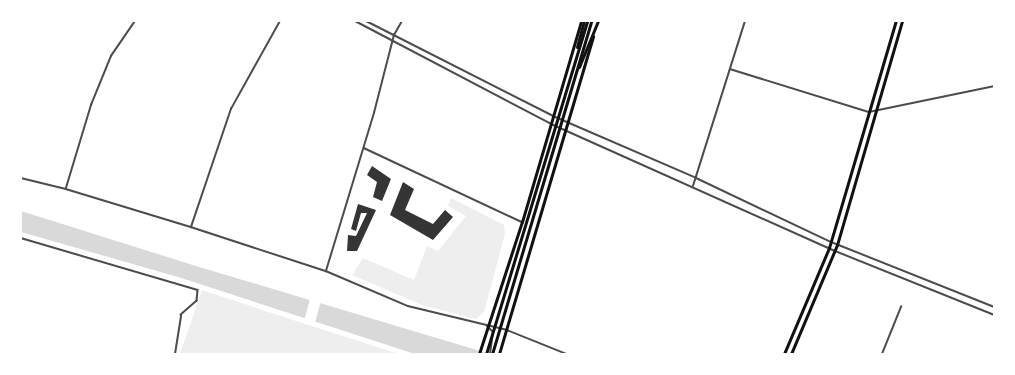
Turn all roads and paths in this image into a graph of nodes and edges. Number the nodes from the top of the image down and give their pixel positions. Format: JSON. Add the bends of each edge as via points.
{"nodes":[{"id":1,"x":135,"y":21,"type":"edge"},
{"id":2,"x":280,"y":21,"type":"edge"},
{"id":3,"x":355,"y":21,"type":"edge"},
{"id":4,"x":366,"y":21,"type":"edge"},
{"id":5,"x":402,"y":21,"type":"edge"},
{"id":6,"x":584,"y":21,"type":"edge"},
{"id":7,"x":591,"y":21,"type":"edge"},
{"id":8,"x":598,"y":21,"type":"edge"},
{"id":9,"x":745,"y":21,"type":"edge"},
{"id":10,"x":896,"y":21,"type":"edge"},
{"id":11,"x":902,"y":21,"type":"edge"},
{"id":12,"x":394,"y":35,"type":"junction"},
{"id":13,"x":393,"y":40,"type":"junction"},
{"id":14,"x":730,"y":69,"type":"junction"},
{"id":15,"x":573,"y":81,"type":"junction"},
{"id":16,"x":994,"y":86,"type":"edge"},
{"id":17,"x":869,"y":112,"type":"junction"},
{"id":18,"x":875,"y":112,"type":"junction"},
{"id":19,"x":553,"y":116,"type":"junction"},
{"id":20,"x":566,"y":121,"type":"junction"},
{"id":21,"x":551,"y":124,"type":"junction"},
{"id":22,"x":563,"y":130,"type":"junction"},
{"id":23,"x":364,"y":148,"type":"junction"},
{"id":24,"x":21,"y":178,"type":"edge"},
{"id":25,"x":696,"y":178,"type":"junction"},
{"id":26,"x":693,"y":186,"type":"junction"},
{"id":27,"x":66,"y":189,"type":"junction"},
{"id":28,"x":522,"y":222,"type":"junction"},
{"id":29,"x":191,"y":227,"type":"junction"},
{"id":30,"x":21,"y":238,"type":"edge"},
{"id":31,"x":830,"y":242,"type":"junction"},
{"id":32,"x":837,"y":245,"type":"junction"},
{"id":33,"x":829,"y":248,"type":"junction"},
{"id":34,"x":835,"y":251,"type":"junction"},
{"id":35,"x":326,"y":271,"type":"junction"},
{"id":36,"x":901,"y":307,"type":"dead end"},
{"id":37,"x":994,"y":307,"type":"edge"},
{"id":38,"x":994,"y":314,"type":"edge"},
{"id":39,"x":181,"y":315,"type":"joint"},
{"id":40,"x":487,"y":326,"type":"junction"},
{"id":41,"x":506,"y":330,"type":"junction"},
{"id":42,"x":175,"y":354,"type":"edge"},
{"id":43,"x":478,"y":354,"type":"edge"},
{"id":44,"x":486,"y":354,"type":"edge"},
{"id":45,"x":491,"y":354,"type":"edge"},
{"id":46,"x":499,"y":354,"type":"edge"},
{"id":47,"x":568,"y":354,"type":"edge"},
{"id":48,"x":784,"y":354,"type":"edge"},
{"id":49,"x":791,"y":354,"type":"edge"},
{"id":50,"x":882,"y":354,"type":"edge"}],
"edges":[{"from":1,"to":27,"type":"street","via":[[111,56],[91,106]]},
{"from":2,"to":29,"type":"street","via":[[231,109]]},
{"from":3,"to":13,"type":"street"},
{"from":4,"to":12,"type":"street"},
{"from":5,"to":12,"type":"street"},
{"from":6,"to":19,"type":"main road"},
{"from":6,"to":44,"type":"highway","via":[[569,80]]},
{"from":7,"to":15,"type":"highway"},
{"from":8,"to":15,"type":"highway"},
{"from":8,"to":20,"type":"main road"},
{"from":9,"to":14,"type":"street"},
{"from":10,"to":17,"type":"main road"},
{"from":11,"to":18,"type":"main road"},
{"from":12,"to":13,"type":"street"},
{"from":12,"to":19,"type":"street"},
{"from":13,"to":21,"type":"street"},
{"from":13,"to":23,"type":"street"},
{"from":14,"to":17,"type":"street"},
{"from":14,"to":25,"type":"street"},
{"from":15,"to":45,"type":"highway"},
{"from":16,"to":18,"type":"street"},
{"from":17,"to":18,"type":"street"},
{"from":17,"to":31,"type":"main road"},
{"from":18,"to":32,"type":"main road"},
{"from":19,"to":20,"type":"street"},
{"from":19,"to":21,"type":"main road"},
{"from":20,"to":22,"type":"main road"},
{"from":20,"to":25,"type":"street"},
{"from":21,"to":22,"type":"street"},
{"from":21,"to":28,"type":"main road"},
{"from":22,"to":26,"type":"street"},
{"from":22,"to":41,"type":"main road"},
{"from":23,"to":28,"type":"street"},
{"from":23,"to":35,"type":"street"},
{"from":24,"to":27,"type":"street"},
{"from":25,"to":26,"type":"street"},
{"from":25,"to":31,"type":"street"},
{"from":26,"to":33,"type":"street"},
{"from":27,"to":29,"type":"street"},
{"from":28,"to":40,"type":"main road"},
{"from":29,"to":35,"type":"street"},
{"from":30,"to":39,"type":"street","via":[[198,290],[197,302]]},
{"from":31,"to":32,"type":"street"},
{"from":31,"to":33,"type":"main road"},
{"from":32,"to":34,"type":"main road"},
{"from":32,"to":37,"type":"street"},
{"from":33,"to":34,"type":"street"},
{"from":33,"to":48,"type":"main road"},
{"from":34,"to":38,"type":"street"},
{"from":34,"to":49,"type":"main road"},
{"from":35,"to":40,"type":"street","via":[[408,306]]},
{"from":36,"to":50,"type":"street"},
{"from":39,"to":42,"type":"street"},
{"from":40,"to":41,"type":"street"},
{"from":40,"to":43,"type":"main road"},
{"from":40,"to":45,"type":"street","via":[[493,332]]},
{"from":41,"to":46,"type":"main road"},
{"from":41,"to":47,"type":"street"}]}
